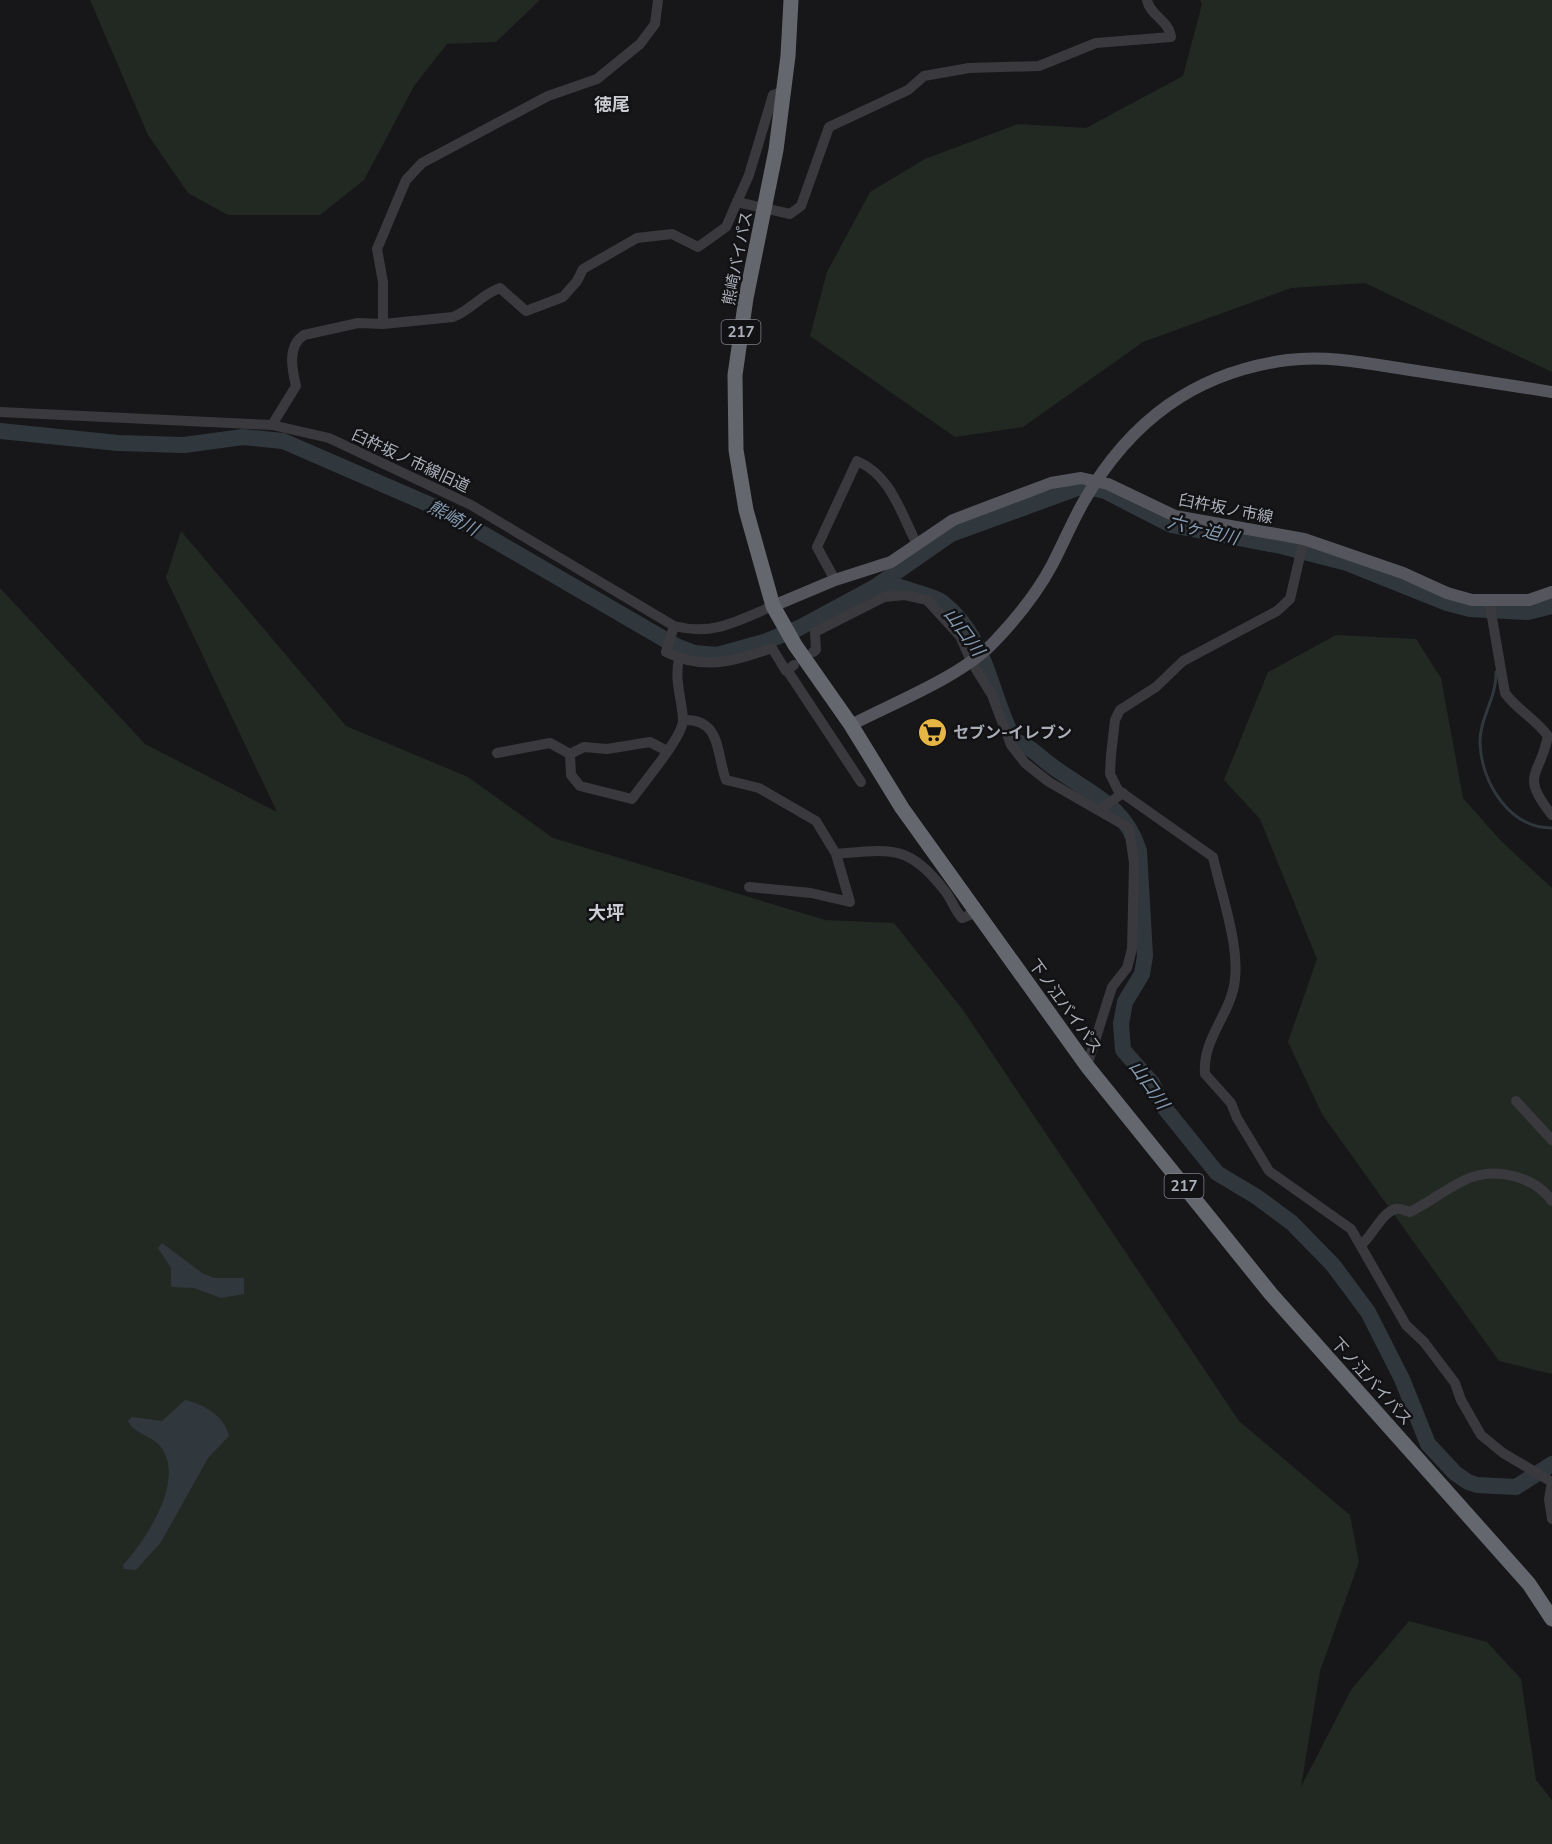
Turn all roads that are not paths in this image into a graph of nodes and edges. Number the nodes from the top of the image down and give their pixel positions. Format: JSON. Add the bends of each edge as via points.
{"nodes":[{"id":1,"x":658,"y":0,"type":"edge"},
{"id":2,"x":791,"y":0,"type":"edge"},
{"id":3,"x":1147,"y":0,"type":"edge"},
{"id":4,"x":784,"y":91,"type":"junction"},
{"id":5,"x":740,"y":203,"type":"junction"},
{"id":6,"x":383,"y":324,"type":"junction"},
{"id":7,"x":1552,"y":392,"type":"edge"},
{"id":8,"x":0,"y":412,"type":"edge"},
{"id":9,"x":272,"y":425,"type":"junction"},
{"id":10,"x":1303,"y":542,"type":"junction"},
{"id":11,"x":916,"y":544,"type":"junction"},
{"id":12,"x":835,"y":580,"type":"junction"},
{"id":13,"x":1552,"y":592,"type":"edge"},
{"id":14,"x":1490,"y":602,"type":"junction"},
{"id":15,"x":773,"y":606,"type":"junction"},
{"id":16,"x":674,"y":629,"type":"junction"},
{"id":17,"x":813,"y":652,"type":"dead end"},
{"id":18,"x":679,"y":659,"type":"junction"},
{"id":19,"x":973,"y":659,"type":"junction"},
{"id":20,"x":829,"y":694,"type":"junction"},
{"id":21,"x":812,"y":706,"type":"junction"},
{"id":22,"x":683,"y":720,"type":"junction"},
{"id":23,"x":851,"y":725,"type":"junction"},
{"id":24,"x":860,"y":740,"type":"junction"},
{"id":25,"x":667,"y":751,"type":"junction"},
{"id":26,"x":843,"y":751,"type":"junction"},
{"id":27,"x":497,"y":753,"type":"dead end"},
{"id":28,"x":570,"y":754,"type":"junction"},
{"id":29,"x":861,"y":782,"type":"dead end"},
{"id":30,"x":1121,"y":794,"type":"junction"},
{"id":31,"x":1100,"y":809,"type":"junction"},
{"id":32,"x":1552,"y":815,"type":"edge"},
{"id":33,"x":836,"y":854,"type":"junction"},
{"id":34,"x":749,"y":887,"type":"dead end"},
{"id":35,"x":976,"y":912,"type":"junction"},
{"id":36,"x":1087,"y":1066,"type":"junction"},
{"id":37,"x":1516,"y":1101,"type":"dead end"},
{"id":38,"x":1552,"y":1140,"type":"edge"},
{"id":39,"x":1552,"y":1201,"type":"edge"},
{"id":40,"x":1362,"y":1244,"type":"junction"},
{"id":41,"x":1552,"y":1482,"type":"edge"},
{"id":42,"x":1552,"y":1518,"type":"edge"},
{"id":43,"x":1552,"y":1619,"type":"edge"}],
"edges":[{"from":1,"to":6,"type":"street","via":[[656,24],[640,44],[597,79],[548,96],[422,163],[406,180],[376,249],[383,282]]},
{"from":2,"to":4,"type":"highway","name":"熊崎バイパス","number":"217"},
{"from":3,"to":5,"type":"street","via":[[1148,6],[1170,27],[1171,37],[1096,43],[1039,66],[969,68],[924,76],[908,90],[829,127],[801,206],[790,213]]},
{"from":4,"to":5,"type":"street","via":[[773,95]]},
{"from":4,"to":15,"type":"highway","name":"熊崎バイパス","number":"217","via":[[735,375],[736,450],[746,510]]},
{"from":5,"to":6,"type":"street","via":[[726,227],[698,247],[672,234],[637,238],[583,269],[563,297],[526,311],[500,288],[488,292],[453,318]]},
{"from":6,"to":9,"type":"street","via":[[348,324],[300,338],[291,361],[296,386]]},
{"from":7,"to":19,"type":"main road","via":[[1333,358],[1288,360],[1231,372],[1190,390],[1155,414],[1121,446],[1084,501],[1025,606],[990,646]]},
{"from":8,"to":9,"type":"street","name":"臼杵坂ノ市線旧道"},
{"from":9,"to":16,"type":"street","name":"臼杵坂ノ市線旧道","via":[[329,438],[471,505]]},
{"from":10,"to":11,"type":"main road","name":"臼杵坂ノ市線","via":[[1175,516],[1108,483],[1081,478],[1051,483],[953,520]]},
{"from":10,"to":14,"type":"main road","name":"臼杵坂ノ市線","via":[[1403,573],[1447,593]]},
{"from":10,"to":30,"type":"street","via":[[1290,599],[1277,611],[1183,661],[1156,687],[1120,710],[1115,720],[1110,774]]},
{"from":11,"to":12,"type":"main road","name":"臼杵坂ノ市線","via":[[891,562]]},
{"from":11,"to":12,"type":"street","via":[[885,481],[871,467],[857,461],[817,547]]},
{"from":12,"to":15,"type":"main road","name":"臼杵坂ノ市線"},
{"from":13,"to":14,"type":"main road","name":"臼杵坂ノ市線","via":[[1529,600]]},
{"from":14,"to":32,"type":"street","via":[[1505,693],[1548,735],[1546,750],[1533,774],[1536,795]]},
{"from":15,"to":16,"type":"street","name":"臼杵坂ノ市線旧道","via":[[718,629]]},
{"from":15,"to":20,"type":"highway","name":"下ノ江バイパス","number":"217"},
{"from":16,"to":18,"type":"street","via":[[667,650]]},
{"from":17,"to":19,"type":"street","via":[[814,632],[820,628],[884,597],[904,595],[927,600],[960,636]]},
{"from":18,"to":21,"type":"street","via":[[721,664],[772,648],[790,668]]},
{"from":18,"to":22,"type":"street","via":[[677,693]]},
{"from":19,"to":23,"type":"main road"},
{"from":19,"to":31,"type":"street","via":[[992,694],[1011,745],[1025,763],[1049,782]]},
{"from":20,"to":21,"type":"street"},
{"from":20,"to":23,"type":"highway","name":"下ノ江バイパス","number":"217"},
{"from":21,"to":26,"type":"street"},
{"from":22,"to":25,"type":"street"},
{"from":22,"to":33,"type":"street","via":[[702,722],[710,730],[718,743],[726,780],[759,788],[816,821]]},
{"from":23,"to":24,"type":"highway","name":"下ノ江バイパス","number":"217"},
{"from":24,"to":26,"type":"street"},
{"from":24,"to":35,"type":"highway","name":"下ノ江バイパス","number":"217","via":[[902,808]]},
{"from":25,"to":28,"type":"street","via":[[650,742],[607,749],[584,747]]},
{"from":25,"to":28,"type":"street","via":[[632,799],[579,786],[571,775]]},
{"from":26,"to":29,"type":"street"},
{"from":27,"to":28,"type":"street","via":[[550,743]]},
{"from":30,"to":31,"type":"street"},
{"from":30,"to":40,"type":"street","via":[[1213,857],[1232,946],[1235,980],[1206,1050],[1205,1074],[1231,1103],[1269,1171],[1351,1229]]},
{"from":31,"to":36,"type":"street","via":[[1129,828],[1133,844],[1132,949],[1127,968],[1112,987]]},
{"from":33,"to":34,"type":"street","via":[[850,902],[811,893]]},
{"from":33,"to":35,"type":"street","via":[[901,853],[927,869],[955,903],[962,918]]},
{"from":35,"to":36,"type":"highway","name":"下ノ江バイパス","number":"217"},
{"from":36,"to":43,"type":"highway","name":"下ノ江バイパス","number":"217","via":[[1271,1294],[1529,1584]]},
{"from":37,"to":38,"type":"street"},
{"from":39,"to":40,"type":"street","via":[[1538,1186],[1520,1177],[1470,1178],[1410,1212],[1390,1212]]},
{"from":40,"to":41,"type":"street","via":[[1406,1324],[1455,1383],[1481,1436]]},
{"from":41,"to":42,"type":"street"}]}
